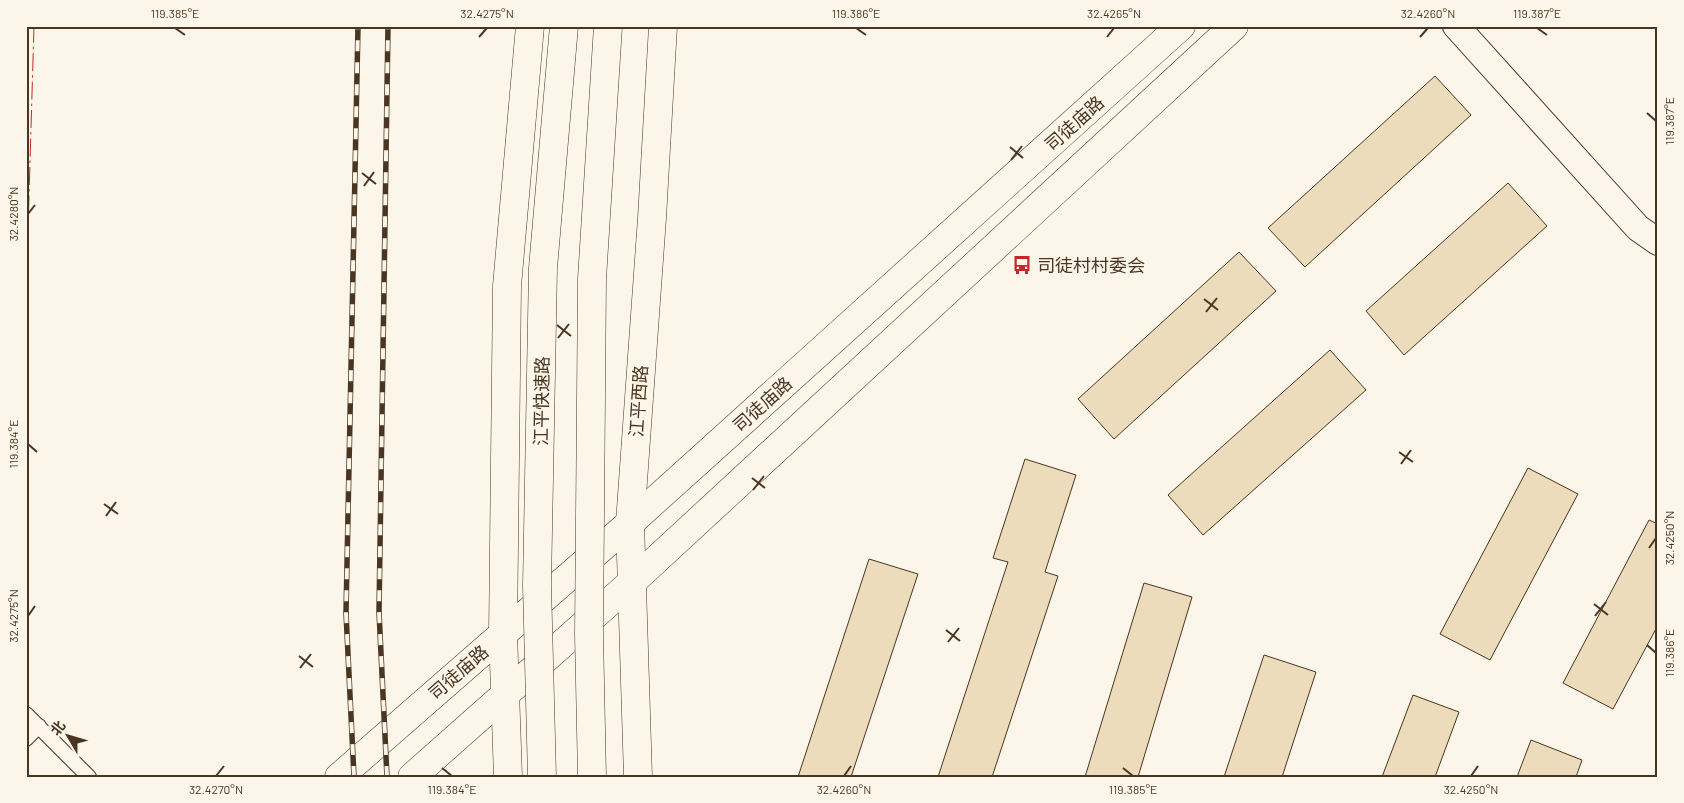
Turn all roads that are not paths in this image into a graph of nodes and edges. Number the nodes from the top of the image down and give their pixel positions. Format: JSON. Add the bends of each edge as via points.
{"nodes":[{"id":1,"x":530,"y":26,"type":"edge"},
{"id":2,"x":564,"y":26,"type":"edge"},
{"id":3,"x":608,"y":26,"type":"edge"},
{"id":4,"x":663,"y":26,"type":"edge"},
{"id":5,"x":1181,"y":26,"type":"edge"},
{"id":6,"x":1234,"y":26,"type":"edge"},
{"id":7,"x":1456,"y":26,"type":"edge"},
{"id":8,"x":1658,"y":242,"type":"edge"},
{"id":9,"x":630,"y":523,"type":"junction"},
{"id":10,"x":632,"y":582,"type":"junction"},
{"id":11,"x":503,"y":633,"type":"junction"},
{"id":12,"x":505,"y":695,"type":"junction"},
{"id":13,"x":26,"y":714,"type":"edge"},
{"id":14,"x":39,"y":726,"type":"junction"},
{"id":15,"x":26,"y":739,"type":"edge"},
{"id":16,"x":89,"y":777,"type":"edge"},
{"id":17,"x":338,"y":777,"type":"edge"},
{"id":18,"x":412,"y":777,"type":"edge"},
{"id":19,"x":508,"y":777,"type":"edge"},
{"id":20,"x":542,"y":777,"type":"edge"},
{"id":21,"x":592,"y":777,"type":"edge"},
{"id":22,"x":638,"y":777,"type":"edge"}],
"edges":[{"from":1,"to":11,"type":"main road","via":[[507,286]]},
{"from":2,"to":20,"type":"main road","name":"江平快速路","bridge":true,"via":[[543,268],[537,585]]},
{"from":3,"to":21,"type":"main road","bridge":true,"via":[[592,278],[589,624]]},
{"from":4,"to":9,"type":"main road","name":"江平西路"},
{"from":5,"to":9,"type":"main road","name":"司徒庙路"},
{"from":6,"to":10,"type":"main road"},
{"from":7,"to":8,"type":"street","via":[[1638,228]]},
{"from":9,"to":10,"type":"main road","name":"江平西路"},
{"from":9,"to":11,"type":"main road","name":"司徒庙路"},
{"from":10,"to":12,"type":"main road"},
{"from":10,"to":22,"type":"main road","name":"江平西路"},
{"from":11,"to":12,"type":"main road"},
{"from":11,"to":17,"type":"main road","name":"司徒庙路"},
{"from":12,"to":18,"type":"main road"},
{"from":12,"to":19,"type":"main road"},
{"from":13,"to":14,"type":"lane"},
{"from":14,"to":15,"type":"lane"},
{"from":14,"to":16,"type":"lane"}]}
